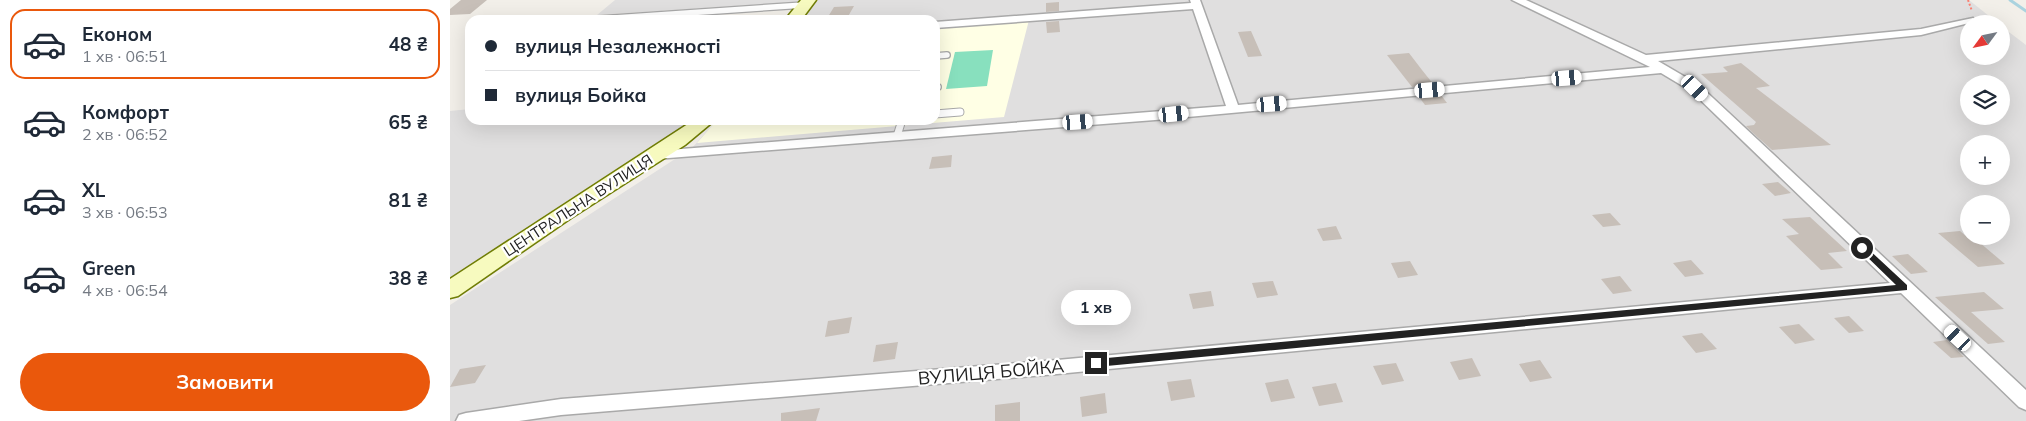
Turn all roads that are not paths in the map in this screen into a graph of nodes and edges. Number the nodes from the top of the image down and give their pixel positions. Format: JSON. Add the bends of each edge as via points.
{"nodes":[{"id":1,"x":1517,"y":0,"type":"edge"},
{"id":2,"x":807,"y":3,"type":"edge"},
{"id":3,"x":1196,"y":3,"type":"edge"},
{"id":4,"x":650,"y":15,"type":"edge"},
{"id":5,"x":797,"y":15,"type":"edge"},
{"id":6,"x":1960,"y":22,"type":"edge"},
{"id":7,"x":940,"y":25,"type":"edge"},
{"id":8,"x":947,"y":55,"type":"dead end"},
{"id":9,"x":940,"y":56,"type":"edge"},
{"id":10,"x":1645,"y":59,"type":"junction"},
{"id":11,"x":1665,"y":69,"type":"junction"},
{"id":12,"x":1233,"y":108,"type":"junction"},
{"id":13,"x":960,"y":112,"type":"dead end"},
{"id":14,"x":940,"y":114,"type":"edge"},
{"id":15,"x":699,"y":125,"type":"edge"},
{"id":16,"x":900,"y":125,"type":"edge"},
{"id":17,"x":897,"y":136,"type":"junction"},
{"id":18,"x":656,"y":154,"type":"junction"},
{"id":19,"x":1904,"y":287,"type":"junction"},
{"id":20,"x":450,"y":290,"type":"edge"},
{"id":21,"x":2026,"y":402,"type":"edge"},
{"id":22,"x":466,"y":421,"type":"edge"}],
"edges":[{"from":1,"to":10,"type":"street"},
{"from":2,"to":4,"type":"lane"},
{"from":2,"to":5,"type":"street"},
{"from":3,"to":7,"type":"street"},
{"from":3,"to":12,"type":"street"},
{"from":6,"to":10,"type":"street","via":[[1921,32]]},
{"from":8,"to":9,"type":"lane"},
{"from":10,"to":11,"type":"street"},
{"from":11,"to":12,"type":"street"},
{"from":11,"to":19,"type":"street","via":[[1695,88]]},
{"from":12,"to":17,"type":"street"},
{"from":13,"to":14,"type":"lane"},
{"from":15,"to":18,"type":"street","name":"ЦЕНТРАЛЬНА ВУЛИЦЯ"},
{"from":16,"to":17,"type":"lane"},
{"from":17,"to":18,"type":"street"},
{"from":18,"to":20,"type":"street","name":"ЦЕНТРАЛЬНА ВУЛИЦЯ"},
{"from":19,"to":21,"type":"street"},
{"from":19,"to":22,"type":"street","name":"ВУЛИЦЯ БОЙКА","via":[[1057,367],[561,407]]}]}
